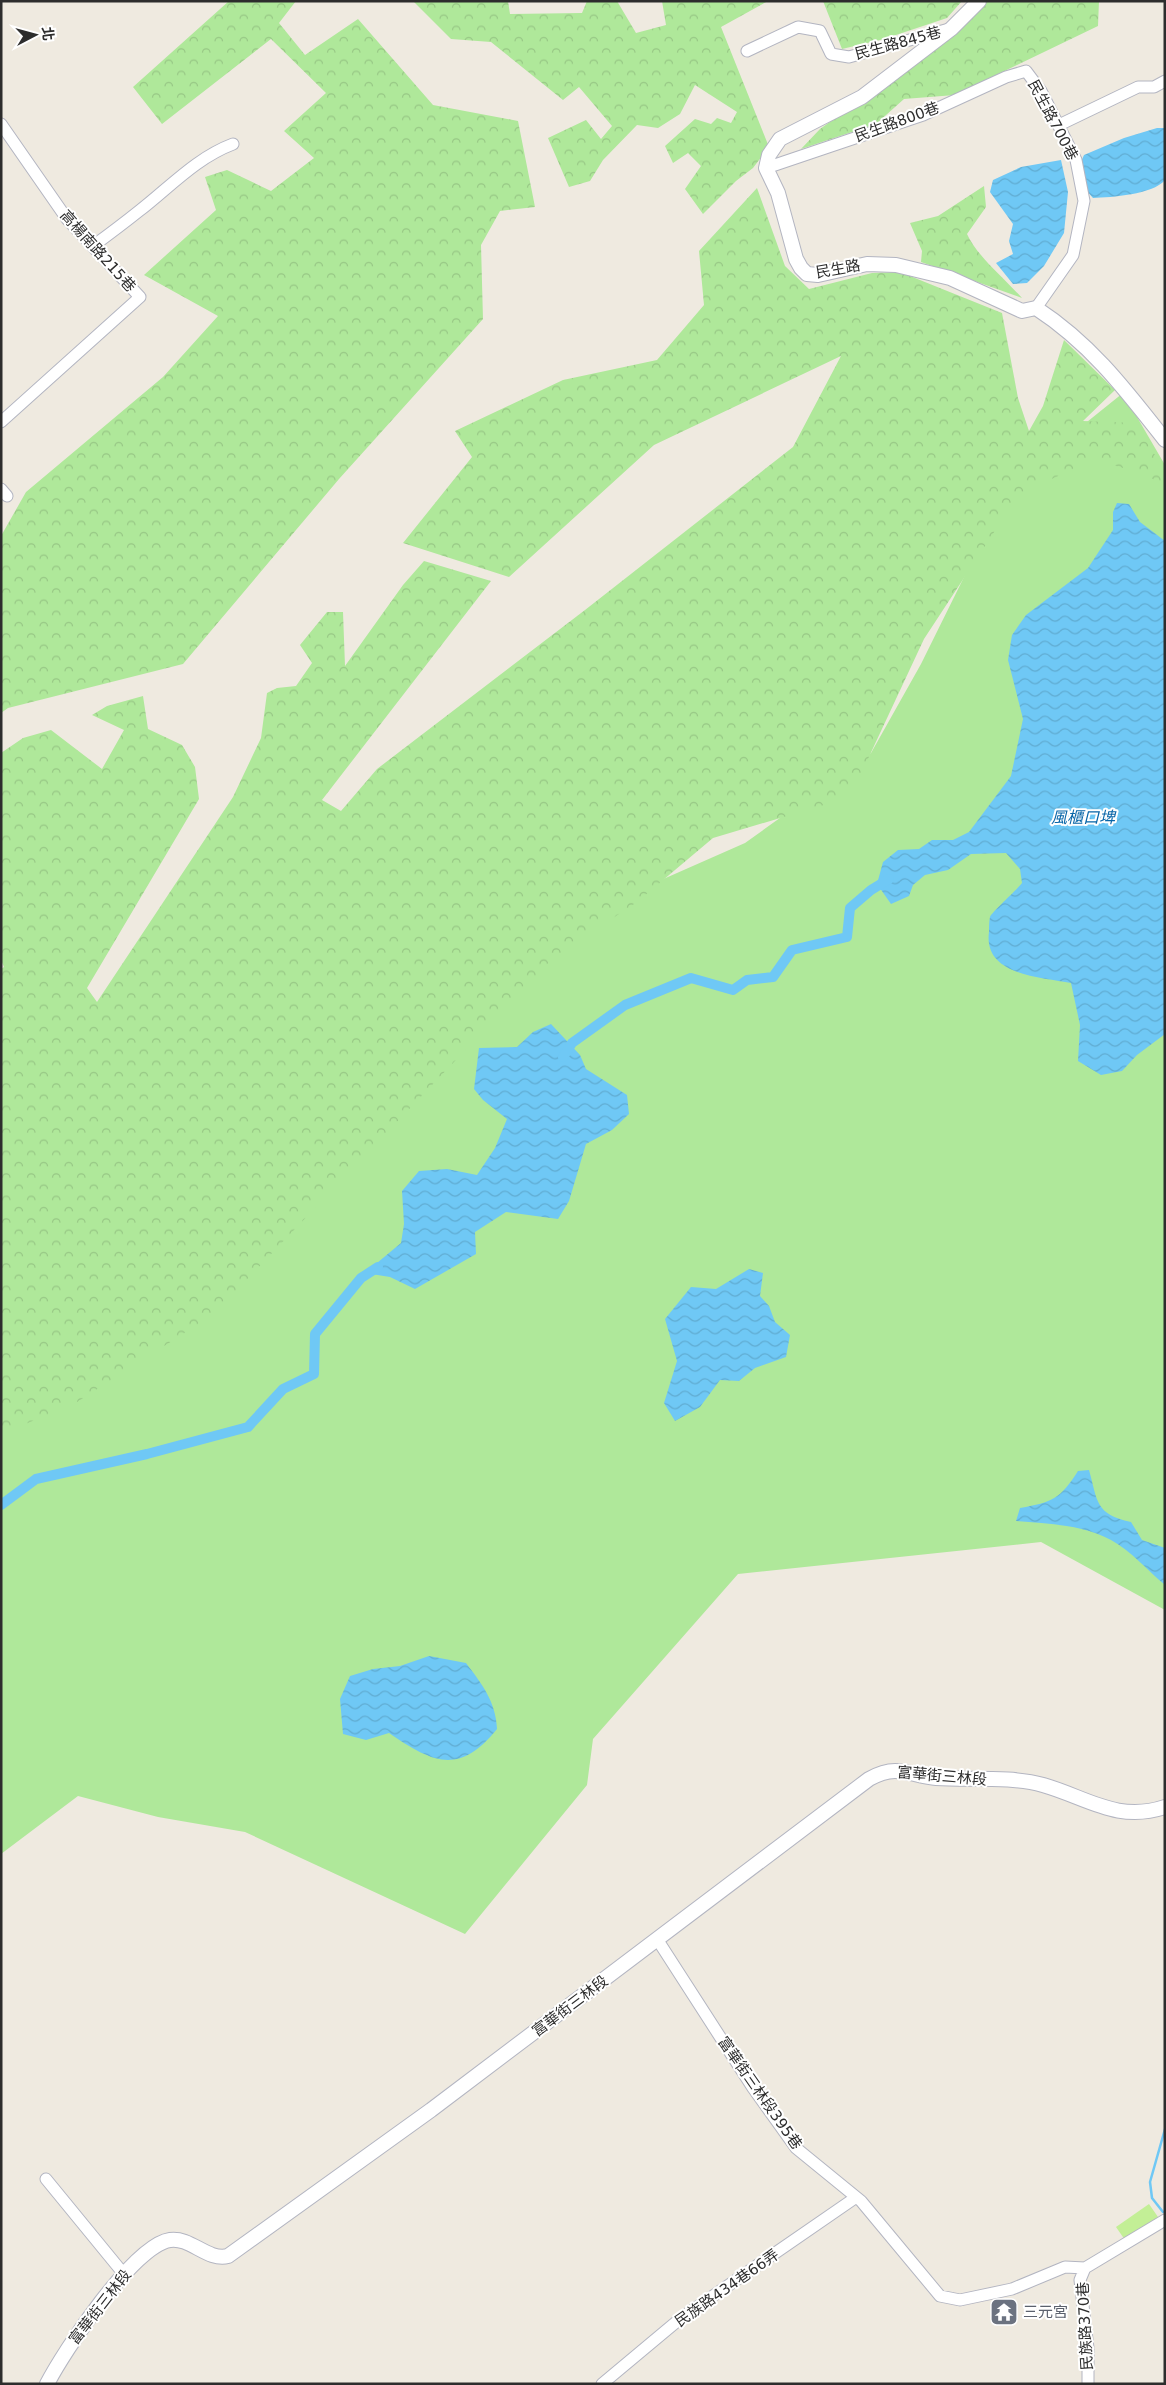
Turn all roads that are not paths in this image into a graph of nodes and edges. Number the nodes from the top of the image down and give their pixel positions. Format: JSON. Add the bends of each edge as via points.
{"nodes":[{"id":1,"x":979,"y":1,"type":"edge"},
{"id":2,"x":950,"y":29,"type":"junction"},
{"id":3,"x":747,"y":51,"type":"dead end"},
{"id":4,"x":1026,"y":71,"type":"joint"},
{"id":5,"x":1165,"y":81,"type":"edge"},
{"id":6,"x":1,"y":124,"type":"edge"},
{"id":7,"x":1059,"y":125,"type":"junction"},
{"id":8,"x":233,"y":144,"type":"dead end"},
{"id":9,"x":766,"y":168,"type":"junction"},
{"id":10,"x":93,"y":246,"type":"junction"},
{"id":11,"x":1036,"y":308,"type":"junction"},
{"id":12,"x":1,"y":422,"type":"edge"},
{"id":13,"x":1165,"y":440,"type":"edge"},
{"id":14,"x":1165,"y":1807,"type":"edge"},
{"id":15,"x":657,"y":1940,"type":"junction"},
{"id":16,"x":46,"y":2179,"type":"dead end"},
{"id":17,"x":855,"y":2198,"type":"junction"},
{"id":18,"x":1165,"y":2220,"type":"edge"},
{"id":19,"x":1085,"y":2268,"type":"junction"},
{"id":20,"x":123,"y":2273,"type":"junction"},
{"id":21,"x":47,"y":2384,"type":"edge"},
{"id":22,"x":602,"y":2384,"type":"edge"},
{"id":23,"x":1088,"y":2384,"type":"edge"}],
"edges":[{"from":1,"to":2,"type":"street"},
{"from":2,"to":3,"type":"street","name":"民生路845巷","via":[[849,57],[832,54],[820,31],[798,27]]},
{"from":2,"to":9,"type":"street","via":[[862,97],[780,139],[769,155]]},
{"from":4,"to":7,"type":"street","name":"民生路700巷"},
{"from":4,"to":9,"type":"street","name":"民生路800巷","via":[[923,115]]},
{"from":5,"to":7,"type":"street","via":[[1138,87]]},
{"from":6,"to":10,"type":"street","name":"高楊南路215巷","via":[[67,219]]},
{"from":7,"to":11,"type":"street","name":"民生路700巷","via":[[1076,160],[1084,201],[1083,215],[1073,255]]},
{"from":8,"to":10,"type":"street","via":[[199,161]]},
{"from":9,"to":11,"type":"street","name":"民生路","via":[[778,193],[796,259],[807,274],[818,275],[867,264],[896,265],[950,278],[1022,311]]},
{"from":10,"to":12,"type":"street","name":"高楊南路215巷","via":[[140,297]]},
{"from":11,"to":13,"type":"street","name":"民生路","via":[[1092,351]]},
{"from":14,"to":15,"type":"street","name":"富華街三林段","via":[[1126,1812],[1106,1809],[1043,1784],[883,1772],[869,1778]]},
{"from":15,"to":17,"type":"street","name":"富華街三林段395巷","via":[[796,2148]]},
{"from":15,"to":20,"type":"street","name":"富華街三林段","via":[[431,2110],[228,2256],[213,2255],[182,2240],[168,2240],[157,2244]]},
{"from":16,"to":20,"type":"street"},
{"from":17,"to":19,"type":"street","name":"富華街三林段395巷","via":[[874,2214],[940,2296],[960,2300],[1012,2289],[1065,2267]]},
{"from":17,"to":22,"type":"street","name":"民族路434巷66弄","via":[[681,2318]]},
{"from":18,"to":19,"type":"street"},
{"from":19,"to":23,"type":"street","name":"民族路370巷","via":[[1080,2280],[1088,2348]]},
{"from":20,"to":21,"type":"street","name":"富華街三林段","via":[[71,2342]]}]}
